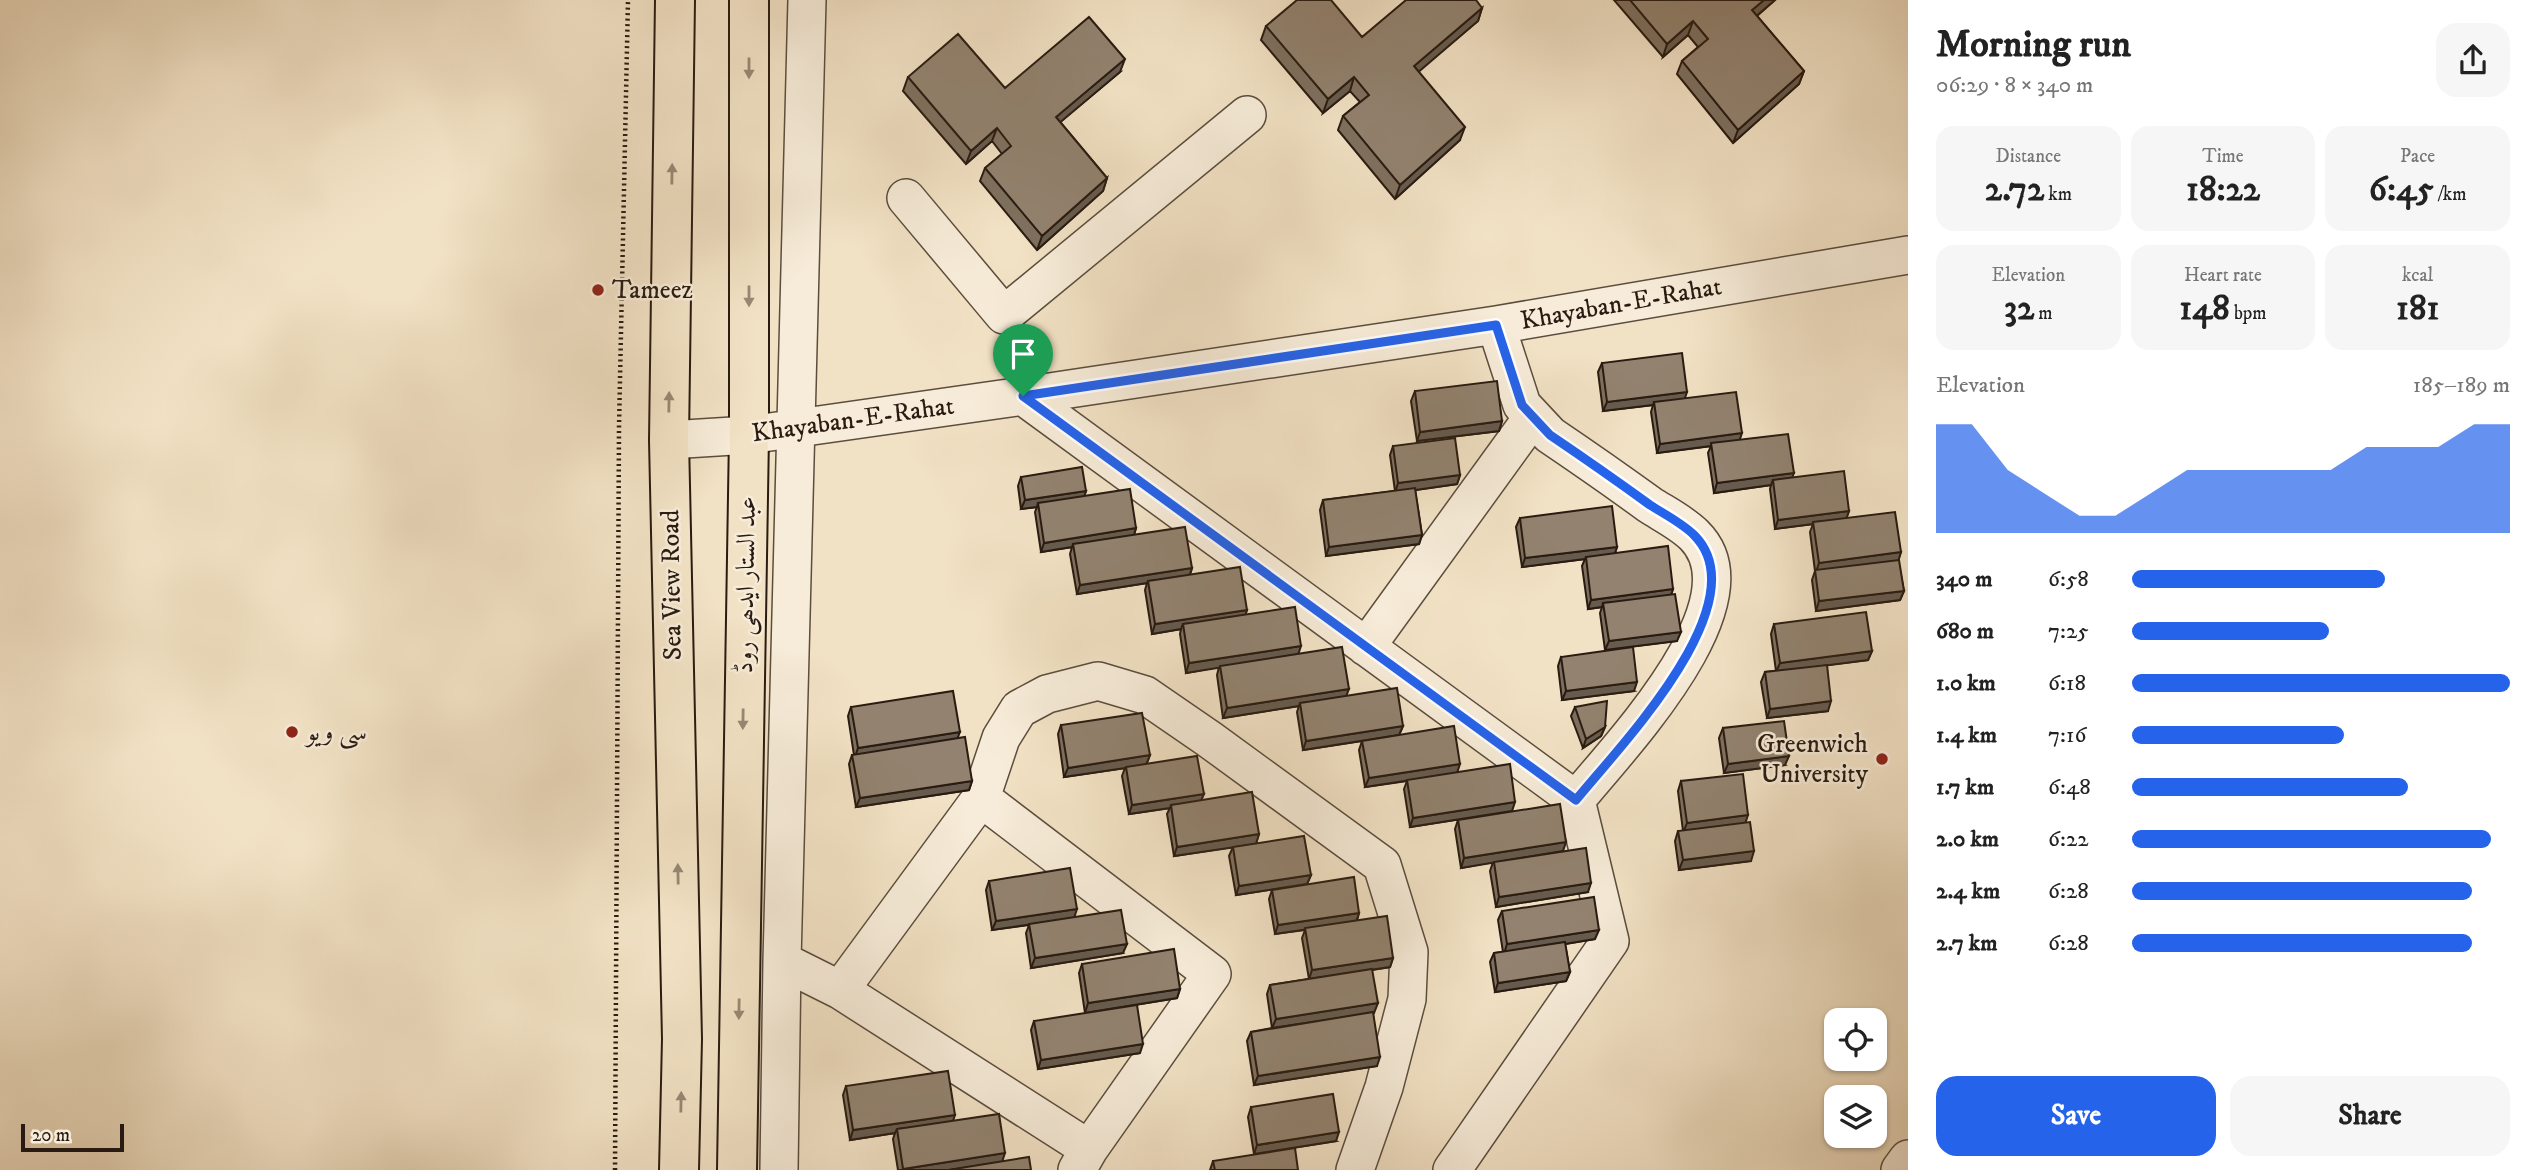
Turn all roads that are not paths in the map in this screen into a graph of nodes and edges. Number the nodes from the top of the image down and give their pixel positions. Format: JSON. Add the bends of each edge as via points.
{"nodes":[{"id":1,"x":675,"y":0,"type":"edge"},
{"id":2,"x":749,"y":0,"type":"edge"},
{"id":3,"x":807,"y":0,"type":"edge"},
{"id":4,"x":1247,"y":115,"type":"dead end"},
{"id":5,"x":906,"y":198,"type":"dead end"},
{"id":6,"x":1908,"y":255,"type":"edge"},
{"id":7,"x":1496,"y":325,"type":"junction"},
{"id":8,"x":1023,"y":396,"type":"junction"},
{"id":9,"x":1532,"y":418,"type":"junction"},
{"id":10,"x":795,"y":428,"type":"junction"},
{"id":11,"x":749,"y":435,"type":"junction"},
{"id":12,"x":669,"y":440,"type":"junction"},
{"id":13,"x":1366,"y":647,"type":"junction"},
{"id":14,"x":981,"y":798,"type":"junction"},
{"id":15,"x":1576,"y":800,"type":"junction"},
{"id":16,"x":782,"y":961,"type":"junction"},
{"id":17,"x":839,"y":990,"type":"junction"},
{"id":18,"x":1083,"y":1159,"type":"edge"},
{"id":19,"x":1908,"y":1159,"type":"edge"},
{"id":20,"x":679,"y":1170,"type":"edge"},
{"id":21,"x":737,"y":1170,"type":"edge"},
{"id":22,"x":779,"y":1170,"type":"edge"},
{"id":23,"x":1354,"y":1170,"type":"edge"},
{"id":24,"x":1452,"y":1170,"type":"edge"},
{"id":25,"x":1900,"y":1170,"type":"edge"}],
"edges":[{"from":12,"to":1,"type":"main road","name":"Sea View Road","one_way":true},
{"from":2,"to":11,"type":"main road","name":"عبد الستار ایدھی روڈ","one_way":true},
{"from":3,"to":10,"type":"street"},
{"from":4,"to":5,"type":"street","via":[[1004,315]]},
{"from":6,"to":7,"type":"street","name":"Khayaban-E-Rahat"},
{"from":7,"to":8,"type":"street","name":"Khayaban-E-Rahat"},
{"from":7,"to":9,"type":"street","via":[[1522,405]]},
{"from":8,"to":10,"type":"street","name":"Khayaban-E-Rahat"},
{"from":8,"to":13,"type":"street"},
{"from":9,"to":13,"type":"street"},
{"from":9,"to":15,"type":"street","via":[[1695,536],[1711,562],[1712,596],[1698,637],[1656,702]]},
{"from":10,"to":11,"type":"street","name":"Khayaban-E-Rahat"},
{"from":10,"to":16,"type":"street"},
{"from":11,"to":12,"type":"street","name":"Khayaban-E-Rahat"},
{"from":11,"to":21,"type":"main road","name":"عبد الستار ایدھی روڈ","one_way":true},
{"from":20,"to":12,"type":"main road","name":"Sea View Road","one_way":true,"via":[[682,1039]]},
{"from":13,"to":15,"type":"street"},
{"from":14,"to":17,"type":"street"},
{"from":14,"to":18,"type":"street","via":[[1212,974]]},
{"from":14,"to":23,"type":"street","via":[[1001,738],[1019,709],[1047,694],[1098,681],[1145,695],[1382,865],[1409,952],[1407,999],[1384,1087]]},
{"from":15,"to":24,"type":"street","via":[[1610,941]]},
{"from":16,"to":17,"type":"street"},
{"from":16,"to":22,"type":"street"},
{"from":17,"to":18,"type":"street"},
{"from":19,"to":25,"type":"street"}]}
